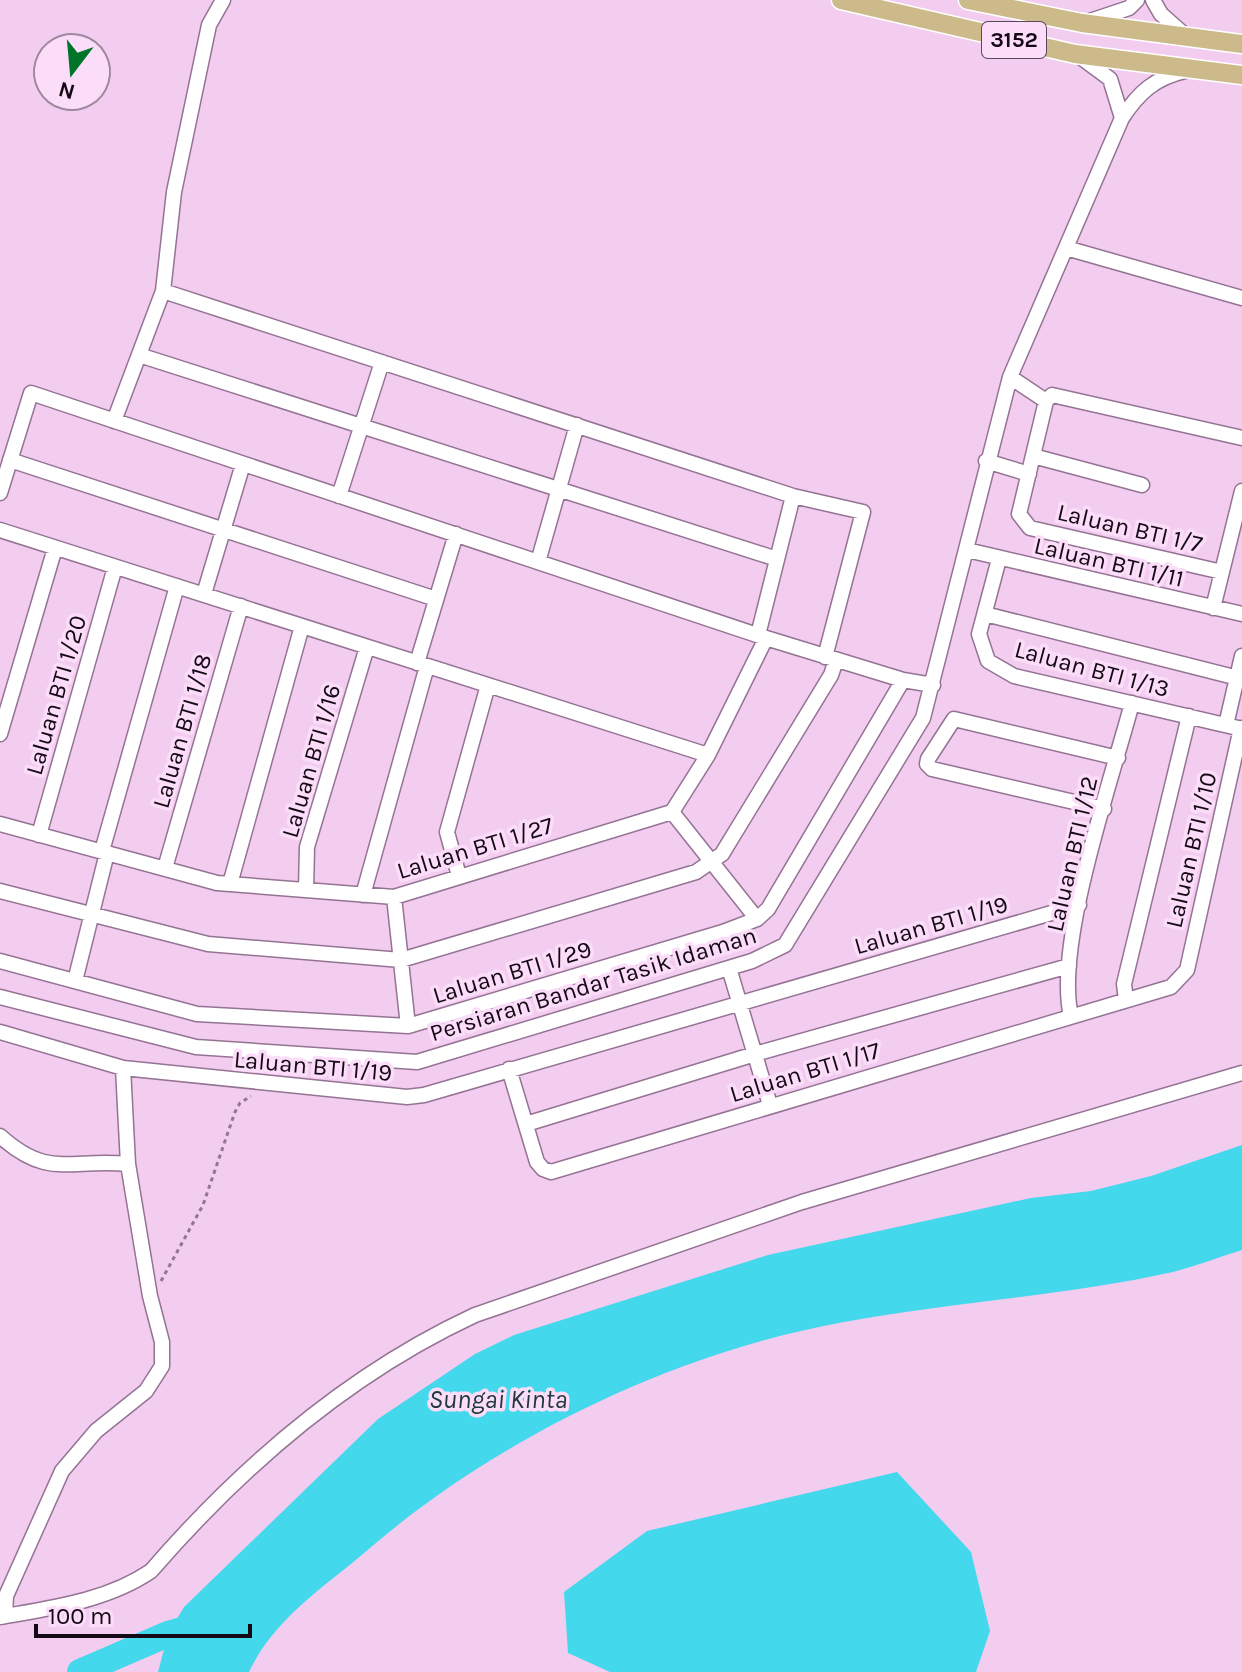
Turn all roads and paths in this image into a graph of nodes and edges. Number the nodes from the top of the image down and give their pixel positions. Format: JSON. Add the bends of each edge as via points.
{"nodes":[{"id":1,"x":223,"y":0,"type":"edge"},
{"id":2,"x":841,"y":0,"type":"edge"},
{"id":3,"x":968,"y":0,"type":"edge"},
{"id":4,"x":1137,"y":0,"type":"edge"},
{"id":5,"x":1153,"y":0,"type":"edge"},
{"id":6,"x":1082,"y":23,"type":"junction"},
{"id":7,"x":1187,"y":37,"type":"junction"},
{"id":8,"x":1242,"y":44,"type":"edge"},
{"id":9,"x":1075,"y":54,"type":"junction"},
{"id":10,"x":1190,"y":70,"type":"junction"},
{"id":11,"x":1242,"y":75,"type":"edge"},
{"id":12,"x":1122,"y":118,"type":"junction"},
{"id":13,"x":1066,"y":248,"type":"junction"},
{"id":14,"x":163,"y":291,"type":"junction"},
{"id":15,"x":1242,"y":298,"type":"edge"},
{"id":16,"x":139,"y":355,"type":"junction"},
{"id":17,"x":382,"y":362,"type":"junction"},
{"id":18,"x":1010,"y":377,"type":"junction"},
{"id":19,"x":1046,"y":401,"type":"junction"},
{"id":20,"x":114,"y":421,"type":"junction"},
{"id":21,"x":577,"y":425,"type":"junction"},
{"id":22,"x":360,"y":426,"type":"junction"},
{"id":23,"x":1242,"y":438,"type":"edge"},
{"id":24,"x":1033,"y":456,"type":"junction"},
{"id":25,"x":10,"y":460,"type":"junction"},
{"id":26,"x":986,"y":461,"type":"junction"},
{"id":27,"x":243,"y":464,"type":"junction"},
{"id":28,"x":1029,"y":474,"type":"junction"},
{"id":29,"x":1142,"y":485,"type":"dead end"},
{"id":30,"x":558,"y":489,"type":"junction"},
{"id":31,"x":1242,"y":491,"type":"edge"},
{"id":32,"x":0,"y":493,"type":"edge"},
{"id":33,"x":339,"y":496,"type":"junction"},
{"id":34,"x":793,"y":496,"type":"junction"},
{"id":35,"x":224,"y":529,"type":"junction"},
{"id":36,"x":0,"y":530,"type":"edge"},
{"id":37,"x":456,"y":534,"type":"junction"},
{"id":38,"x":55,"y":548,"type":"junction"},
{"id":39,"x":967,"y":550,"type":"junction"},
{"id":40,"x":777,"y":559,"type":"junction"},
{"id":41,"x":999,"y":559,"type":"junction"},
{"id":42,"x":538,"y":562,"type":"junction"},
{"id":43,"x":115,"y":567,"type":"junction"},
{"id":44,"x":1222,"y":572,"type":"junction"},
{"id":45,"x":177,"y":586,"type":"junction"},
{"id":46,"x":204,"y":594,"type":"junction"},
{"id":47,"x":436,"y":599,"type":"junction"},
{"id":48,"x":241,"y":606,"type":"junction"},
{"id":49,"x":1213,"y":608,"type":"junction"},
{"id":50,"x":985,"y":614,"type":"junction"},
{"id":51,"x":1242,"y":614,"type":"edge"},
{"id":52,"x":302,"y":626,"type":"junction"},
{"id":53,"x":762,"y":636,"type":"junction"},
{"id":54,"x":367,"y":647,"type":"junction"},
{"id":55,"x":1242,"y":656,"type":"edge"},
{"id":56,"x":830,"y":658,"type":"junction"},
{"id":57,"x":422,"y":664,"type":"junction"},
{"id":58,"x":1239,"y":678,"type":"edge"},
{"id":59,"x":903,"y":680,"type":"junction"},
{"id":60,"x":488,"y":685,"type":"junction"},
{"id":61,"x":933,"y":685,"type":"junction"},
{"id":62,"x":1132,"y":703,"type":"junction"},
{"id":63,"x":1189,"y":716,"type":"junction"},
{"id":64,"x":1237,"y":727,"type":"edge"},
{"id":65,"x":0,"y":734,"type":"edge"},
{"id":66,"x":708,"y":755,"type":"junction"},
{"id":67,"x":1118,"y":758,"type":"junction"},
{"id":68,"x":1104,"y":809,"type":"junction"},
{"id":69,"x":672,"y":812,"type":"junction"},
{"id":70,"x":0,"y":824,"type":"edge"},
{"id":71,"x":39,"y":835,"type":"junction"},
{"id":72,"x":104,"y":852,"type":"junction"},
{"id":73,"x":712,"y":862,"type":"junction"},
{"id":74,"x":165,"y":868,"type":"junction"},
{"id":75,"x":459,"y":876,"type":"junction"},
{"id":76,"x":230,"y":884,"type":"junction"},
{"id":77,"x":306,"y":890,"type":"junction"},
{"id":78,"x":0,"y":891,"type":"edge"},
{"id":79,"x":363,"y":895,"type":"junction"},
{"id":80,"x":394,"y":897,"type":"junction"},
{"id":81,"x":1079,"y":905,"type":"junction"},
{"id":82,"x":90,"y":914,"type":"junction"},
{"id":83,"x":757,"y":919,"type":"junction"},
{"id":84,"x":401,"y":960,"type":"junction"},
{"id":85,"x":0,"y":961,"type":"edge"},
{"id":86,"x":1069,"y":966,"type":"junction"},
{"id":87,"x":729,"y":968,"type":"junction"},
{"id":88,"x":75,"y":981,"type":"junction"},
{"id":89,"x":1181,"y":981,"type":"joint"},
{"id":90,"x":0,"y":997,"type":"edge"},
{"id":91,"x":1126,"y":1000,"type":"junction"},
{"id":92,"x":739,"y":1003,"type":"junction"},
{"id":93,"x":1071,"y":1016,"type":"junction"},
{"id":94,"x":408,"y":1026,"type":"junction"},
{"id":95,"x":0,"y":1032,"type":"edge"},
{"id":96,"x":755,"y":1054,"type":"junction"},
{"id":97,"x":123,"y":1068,"type":"junction"},
{"id":98,"x":509,"y":1069,"type":"junction"},
{"id":99,"x":1242,"y":1073,"type":"edge"},
{"id":100,"x":260,"y":1083,"type":"junction"},
{"id":101,"x":770,"y":1105,"type":"junction"},
{"id":102,"x":526,"y":1124,"type":"junction"},
{"id":103,"x":0,"y":1136,"type":"edge"},
{"id":104,"x":128,"y":1164,"type":"junction"},
{"id":105,"x":148,"y":1286,"type":"junction"},
{"id":106,"x":3,"y":1617,"type":"edge"}],
"edges":[{"from":1,"to":14,"type":"street","via":[[209,25],[174,192]]},
{"from":2,"to":9,"type":"main road","number":"3152"},
{"from":3,"to":6,"type":"main road","number":"3152"},
{"from":4,"to":6,"type":"street","via":[[1110,17]]},
{"from":5,"to":7,"type":"street"},
{"from":6,"to":7,"type":"main road","number":"3152"},
{"from":7,"to":8,"type":"main road","number":"3152"},
{"from":9,"to":10,"type":"main road","number":"3152"},
{"from":9,"to":12,"type":"street","via":[[1110,79]]},
{"from":10,"to":11,"type":"main road","number":"3152"},
{"from":10,"to":12,"type":"street","name":"Persiaran Bandar Tasik Idaman","via":[[1146,87]]},
{"from":12,"to":13,"type":"street","name":"Persiaran Bandar Tasik Idaman"},
{"from":13,"to":15,"type":"street"},
{"from":13,"to":18,"type":"street","name":"Persiaran Bandar Tasik Idaman"},
{"from":14,"to":16,"type":"street"},
{"from":14,"to":17,"type":"street"},
{"from":16,"to":20,"type":"street"},
{"from":16,"to":22,"type":"street"},
{"from":17,"to":21,"type":"street"},
{"from":17,"to":22,"type":"street"},
{"from":18,"to":19,"type":"street"},
{"from":18,"to":26,"type":"street","name":"Persiaran Bandar Tasik Idaman"},
{"from":19,"to":23,"type":"street","via":[[1064,395]]},
{"from":19,"to":24,"type":"street","name":"Laluan BTI 1/7"},
{"from":20,"to":25,"type":"street","via":[[31,393]]},
{"from":20,"to":27,"type":"street"},
{"from":21,"to":30,"type":"street"},
{"from":21,"to":34,"type":"street"},
{"from":22,"to":30,"type":"street"},
{"from":22,"to":33,"type":"street"},
{"from":24,"to":28,"type":"street","name":"Laluan BTI 1/7"},
{"from":24,"to":29,"type":"street"},
{"from":25,"to":32,"type":"street"},
{"from":25,"to":35,"type":"street"},
{"from":26,"to":28,"type":"street"},
{"from":26,"to":39,"type":"street","name":"Persiaran Bandar Tasik Idaman"},
{"from":27,"to":33,"type":"street"},
{"from":27,"to":35,"type":"street"},
{"from":28,"to":44,"type":"street","name":"Laluan BTI 1/7","via":[[1019,514],[1030,528]]},
{"from":30,"to":40,"type":"street"},
{"from":30,"to":42,"type":"street"},
{"from":31,"to":44,"type":"street"},
{"from":33,"to":37,"type":"street"},
{"from":34,"to":40,"type":"street"},
{"from":34,"to":56,"type":"street","via":[[863,512]]},
{"from":35,"to":46,"type":"street"},
{"from":35,"to":47,"type":"street"},
{"from":36,"to":38,"type":"street"},
{"from":37,"to":42,"type":"street"},
{"from":37,"to":47,"type":"street"},
{"from":38,"to":43,"type":"street"},
{"from":38,"to":65,"type":"street"},
{"from":39,"to":41,"type":"street","name":"Laluan BTI 1/11"},
{"from":39,"to":61,"type":"street","name":"Persiaran Bandar Tasik Idaman"},
{"from":40,"to":53,"type":"street"},
{"from":41,"to":49,"type":"street","name":"Laluan BTI 1/11"},
{"from":41,"to":50,"type":"street","name":"Laluan BTI 1/13"},
{"from":42,"to":53,"type":"street"},
{"from":43,"to":45,"type":"street"},
{"from":43,"to":71,"type":"street","name":"Laluan BTI 1/20"},
{"from":44,"to":49,"type":"street"},
{"from":45,"to":46,"type":"street"},
{"from":45,"to":72,"type":"street"},
{"from":46,"to":48,"type":"street"},
{"from":47,"to":57,"type":"street"},
{"from":48,"to":52,"type":"street"},
{"from":48,"to":74,"type":"street","name":"Laluan BTI 1/18"},
{"from":49,"to":51,"type":"street","name":"Laluan BTI 1/11"},
{"from":50,"to":58,"type":"street"},
{"from":50,"to":62,"type":"street","name":"Laluan BTI 1/13","via":[[979,634],[988,661],[1001,669]]},
{"from":52,"to":54,"type":"street"},
{"from":52,"to":76,"type":"street"},
{"from":53,"to":56,"type":"street"},
{"from":53,"to":66,"type":"street"},
{"from":54,"to":57,"type":"street"},
{"from":54,"to":77,"type":"street","name":"Laluan BTI 1/16","via":[[307,847]]},
{"from":55,"to":58,"type":"street","name":"Laluan BTI 1/10"},
{"from":56,"to":59,"type":"street"},
{"from":56,"to":73,"type":"street","via":[[831,675],[722,854]]},
{"from":57,"to":60,"type":"street"},
{"from":57,"to":79,"type":"street"},
{"from":58,"to":64,"type":"street","name":"Laluan BTI 1/10"},
{"from":59,"to":61,"type":"street"},
{"from":59,"to":83,"type":"street","via":[[768,909]]},
{"from":60,"to":66,"type":"street"},
{"from":60,"to":75,"type":"street","via":[[447,832]]},
{"from":61,"to":87,"type":"street","name":"Persiaran Bandar Tasik Idaman","via":[[923,718],[785,945]]},
{"from":62,"to":63,"type":"street","name":"Laluan BTI 1/13"},
{"from":62,"to":67,"type":"street","name":"Laluan BTI 1/12"},
{"from":63,"to":64,"type":"street","name":"Laluan BTI 1/13"},
{"from":63,"to":91,"type":"street","via":[[1124,984]]},
{"from":64,"to":89,"type":"street","name":"Laluan BTI 1/10"},
{"from":66,"to":69,"type":"street"},
{"from":67,"to":68,"type":"street","name":"Laluan BTI 1/12"},
{"from":67,"to":68,"type":"street","via":[[954,719],[927,764]]},
{"from":68,"to":81,"type":"street","name":"Laluan BTI 1/12"},
{"from":69,"to":73,"type":"street"},
{"from":69,"to":75,"type":"street","name":"Laluan BTI 1/27"},
{"from":70,"to":71,"type":"street","name":"Laluan BTI 1/27"},
{"from":71,"to":72,"type":"street","name":"Laluan BTI 1/27"},
{"from":72,"to":74,"type":"street","name":"Laluan BTI 1/27"},
{"from":72,"to":82,"type":"street"},
{"from":73,"to":83,"type":"street"},
{"from":73,"to":84,"type":"street","via":[[696,872]]},
{"from":74,"to":76,"type":"street","name":"Laluan BTI 1/27"},
{"from":75,"to":80,"type":"street","name":"Laluan BTI 1/27"},
{"from":76,"to":77,"type":"street","name":"Laluan BTI 1/27"},
{"from":77,"to":79,"type":"street","name":"Laluan BTI 1/27"},
{"from":78,"to":82,"type":"street"},
{"from":79,"to":80,"type":"street","name":"Laluan BTI 1/27"},
{"from":80,"to":84,"type":"street"},
{"from":81,"to":86,"type":"street","name":"Laluan BTI 1/12"},
{"from":81,"to":92,"type":"street","name":"Laluan BTI 1/19"},
{"from":82,"to":84,"type":"street","via":[[208,944]]},
{"from":82,"to":88,"type":"street"},
{"from":83,"to":94,"type":"street","name":"Laluan BTI 1/29"},
{"from":84,"to":94,"type":"street"},
{"from":85,"to":88,"type":"street","name":"Laluan BTI 1/29"},
{"from":86,"to":93,"type":"street","name":"Laluan BTI 1/12","via":[[1066,994]]},
{"from":86,"to":96,"type":"street"},
{"from":87,"to":90,"type":"street","name":"Persiaran Bandar Tasik Idaman","via":[[417,1062],[196,1047]]},
{"from":87,"to":92,"type":"street"},
{"from":88,"to":94,"type":"street","name":"Laluan BTI 1/29","via":[[197,1014]]},
{"from":89,"to":91,"type":"street","name":"Laluan BTI 1/17"},
{"from":91,"to":93,"type":"street","name":"Laluan BTI 1/17"},
{"from":92,"to":96,"type":"street"},
{"from":92,"to":98,"type":"street","name":"Laluan BTI 1/19"},
{"from":93,"to":101,"type":"street","name":"Laluan BTI 1/17"},
{"from":95,"to":97,"type":"street","name":"Laluan BTI 1/19"},
{"from":96,"to":101,"type":"street"},
{"from":96,"to":102,"type":"street"},
{"from":97,"to":100,"type":"street","name":"Laluan BTI 1/19"},
{"from":97,"to":104,"type":"street"},
{"from":98,"to":100,"type":"street","name":"Laluan BTI 1/19","via":[[407,1097]]},
{"from":98,"to":102,"type":"street","name":"Laluan BTI 1/17"},
{"from":99,"to":106,"type":"street","via":[[802,1202],[475,1315],[434,1334],[313,1413],[136,1581],[71,1604]]},
{"from":100,"to":105,"type":"path","via":[[235,1112],[188,1237],[159,1283]]},
{"from":101,"to":102,"type":"street","name":"Laluan BTI 1/17","via":[[551,1172],[537,1162]]},
{"from":103,"to":104,"type":"street","via":[[20,1154],[50,1166]]},
{"from":104,"to":105,"type":"street"},
{"from":105,"to":106,"type":"street","via":[[162,1342],[160,1373],[96,1431],[62,1471],[6,1596]]}]}
